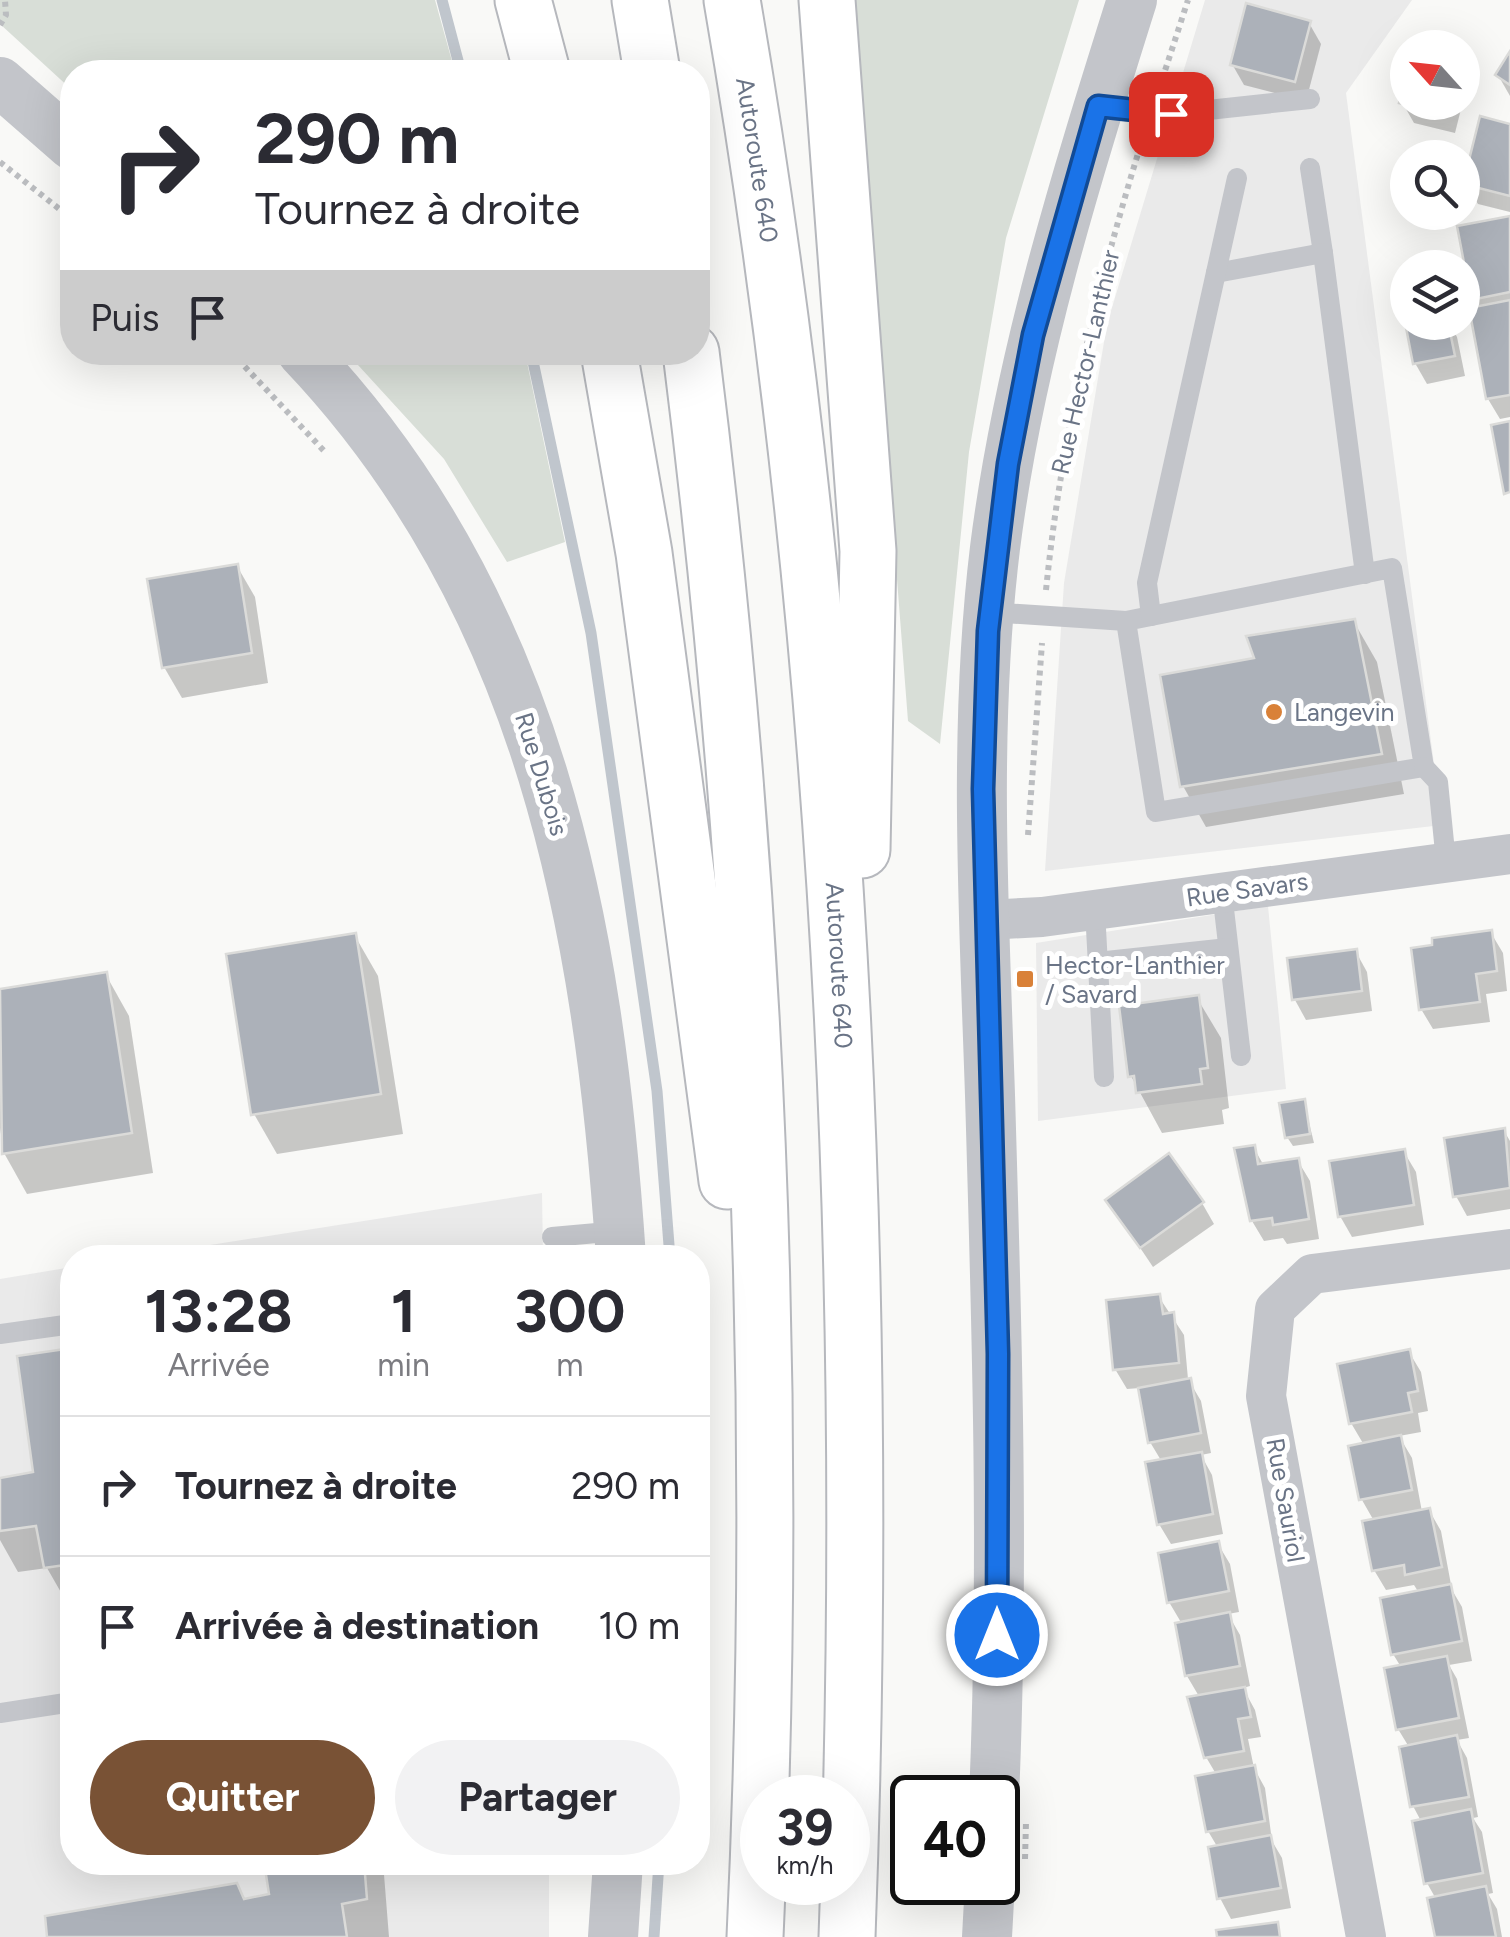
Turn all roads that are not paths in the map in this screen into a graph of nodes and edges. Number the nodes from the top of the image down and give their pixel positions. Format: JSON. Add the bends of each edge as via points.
{"nodes":[{"id":1,"x":523,"y":0,"type":"edge"},
{"id":2,"x":640,"y":0,"type":"edge"},
{"id":3,"x":732,"y":0,"type":"edge"},
{"id":4,"x":827,"y":0,"type":"edge"},
{"id":5,"x":1132,"y":0,"type":"edge"},
{"id":6,"x":539,"y":60,"type":"edge"},
{"id":7,"x":650,"y":60,"type":"edge"},
{"id":8,"x":0,"y":82,"type":"edge"},
{"id":9,"x":1310,"y":99,"type":"dead end"},
{"id":10,"x":1098,"y":106,"type":"junction"},
{"id":11,"x":60,"y":134,"type":"edge"},
{"id":12,"x":1310,"y":168,"type":"dead end"},
{"id":13,"x":1237,"y":178,"type":"dead end"},
{"id":14,"x":1323,"y":253,"type":"junction"},
{"id":15,"x":1216,"y":272,"type":"junction"},
{"id":16,"x":313,"y":365,"type":"edge"},
{"id":17,"x":611,"y":365,"type":"edge"},
{"id":18,"x":692,"y":365,"type":"edge"},
{"id":19,"x":1366,"y":574,"type":"junction"},
{"id":20,"x":989,"y":612,"type":"junction"},
{"id":21,"x":1151,"y":616,"type":"junction"},
{"id":22,"x":1126,"y":621,"type":"junction"},
{"id":23,"x":1424,"y":767,"type":"junction"},
{"id":24,"x":1510,"y":854,"type":"edge"},
{"id":25,"x":1446,"y":862,"type":"junction"},
{"id":26,"x":1222,"y":892,"type":"junction"},
{"id":27,"x":1095,"y":910,"type":"junction"},
{"id":28,"x":985,"y":920,"type":"junction"},
{"id":29,"x":1228,"y":948,"type":"junction"},
{"id":30,"x":1098,"y":962,"type":"junction"},
{"id":31,"x":1241,"y":1056,"type":"dead end"},
{"id":32,"x":1104,"y":1077,"type":"dead end"},
{"id":33,"x":552,"y":1237,"type":"dead end"},
{"id":34,"x":620,"y":1244,"type":"edge"},
{"id":35,"x":1510,"y":1249,"type":"edge"},
{"id":36,"x":853,"y":1288,"type":"junction"},
{"id":37,"x":60,"y":1326,"type":"edge"},
{"id":38,"x":0,"y":1334,"type":"edge"},
{"id":39,"x":765,"y":1450,"type":"junction"},
{"id":40,"x":60,"y":1704,"type":"edge"},
{"id":41,"x":0,"y":1714,"type":"edge"},
{"id":42,"x":994,"y":1775,"type":"edge"},
{"id":43,"x":617,"y":1875,"type":"edge"},
{"id":44,"x":989,"y":1905,"type":"edge"},
{"id":45,"x":613,"y":1937,"type":"edge"},
{"id":46,"x":755,"y":1937,"type":"edge"},
{"id":47,"x":847,"y":1937,"type":"edge"},
{"id":48,"x":987,"y":1937,"type":"edge"},
{"id":49,"x":1366,"y":1937,"type":"edge"}],
"edges":[{"from":1,"to":6,"type":"highway"},
{"from":2,"to":7,"type":"highway"},
{"from":3,"to":36,"type":"highway","name":"Autoroute 640","via":[[777,308],[810,602],[840,986]]},
{"from":4,"to":36,"type":"highway","via":[[868,551]]},
{"from":5,"to":10,"type":"street","name":"Rue Hector-Lanthier"},
{"from":8,"to":11,"type":"street"},
{"from":9,"to":10,"type":"lane","via":[[1171,114]]},
{"from":10,"to":20,"type":"street","name":"Rue Hector-Lanthier","via":[[1033,335]]},
{"from":12,"to":14,"type":"lane"},
{"from":13,"to":15,"type":"lane"},
{"from":14,"to":15,"type":"lane"},
{"from":14,"to":19,"type":"lane"},
{"from":15,"to":21,"type":"lane","via":[[1148,584]]},
{"from":16,"to":34,"type":"street","name":"Rue Dubois","via":[[416,493],[478,602],[520,700],[554,802],[581,929]]},
{"from":17,"to":39,"type":"highway","via":[[646,569]]},
{"from":18,"to":39,"type":"highway","via":[[746,913]]},
{"from":19,"to":21,"type":"lane"},
{"from":19,"to":23,"type":"lane","via":[[1392,568]]},
{"from":20,"to":22,"type":"lane"},
{"from":20,"to":28,"type":"street","name":"Rue Hector-Lanthier"},
{"from":21,"to":22,"type":"lane"},
{"from":22,"to":23,"type":"lane","via":[[1156,812]]},
{"from":23,"to":25,"type":"lane","via":[[1438,782]]},
{"from":24,"to":25,"type":"street","name":"Rue Savars"},
{"from":25,"to":26,"type":"street","name":"Rue Savars"},
{"from":26,"to":27,"type":"street","name":"Rue Savars"},
{"from":26,"to":29,"type":"lane"},
{"from":27,"to":28,"type":"street","name":"Rue Savars"},
{"from":27,"to":30,"type":"lane"},
{"from":28,"to":42,"type":"street","name":"Rue Hector-Lanthier","via":[[998,1354]]},
{"from":29,"to":30,"type":"lane"},
{"from":29,"to":31,"type":"lane"},
{"from":30,"to":32,"type":"lane"},
{"from":33,"to":34,"type":"lane"},
{"from":35,"to":49,"type":"street","name":"Rue Sauriol","via":[[1312,1274],[1275,1309],[1266,1396]]},
{"from":36,"to":47,"type":"highway","name":"Autoroute 640","via":[[856,1659]]},
{"from":37,"to":38,"type":"lane"},
{"from":39,"to":46,"type":"highway"},
{"from":40,"to":41,"type":"lane"},
{"from":43,"to":45,"type":"street"},
{"from":44,"to":48,"type":"street"}]}
